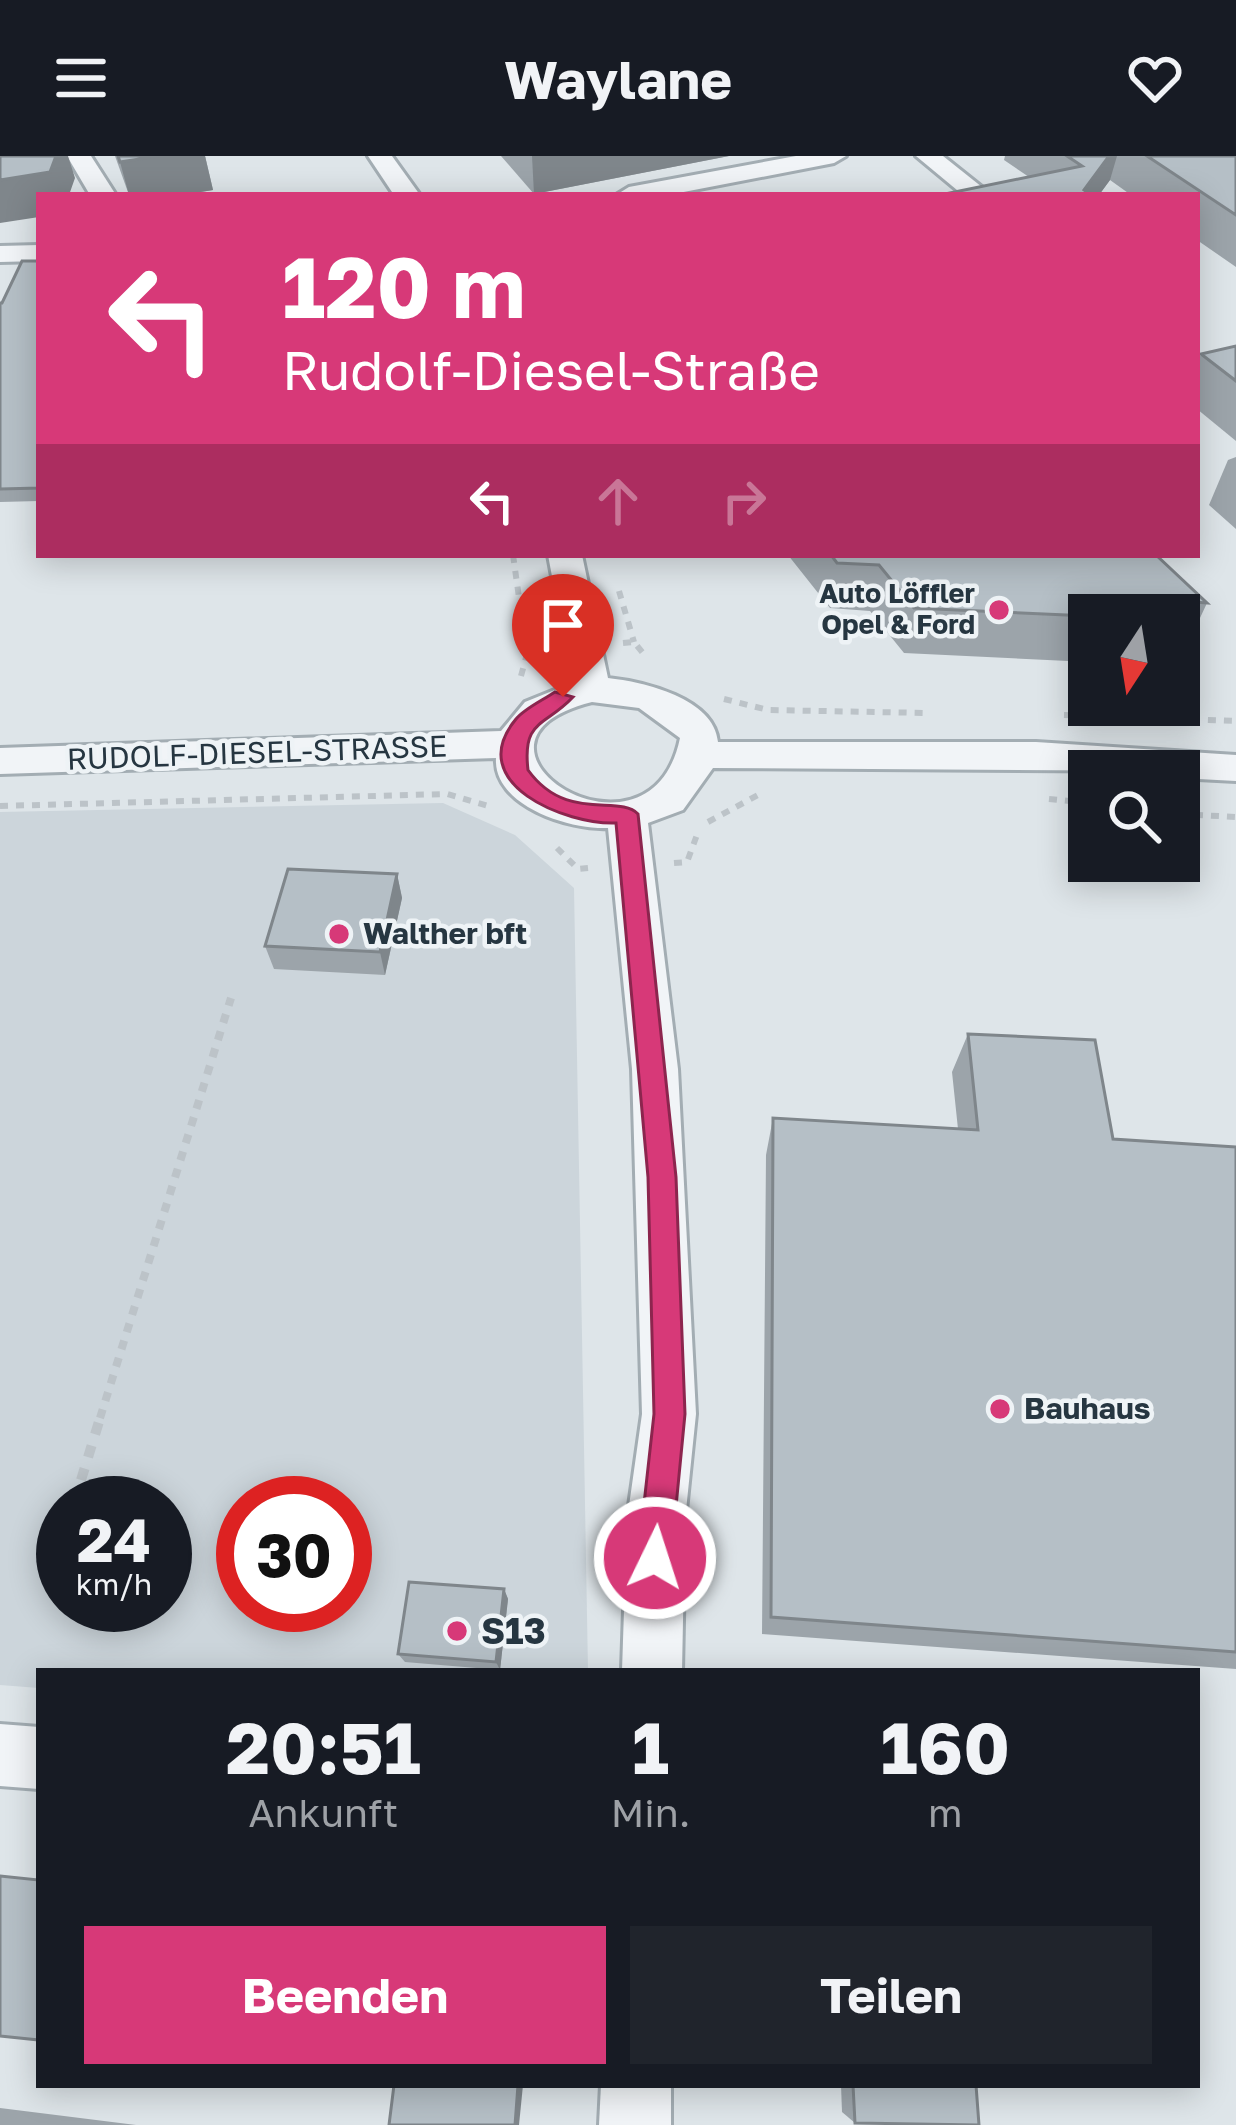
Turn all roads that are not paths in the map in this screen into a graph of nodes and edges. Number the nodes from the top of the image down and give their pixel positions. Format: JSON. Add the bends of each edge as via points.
{"nodes":[{"id":1,"x":79,"y":156,"type":"edge"},
{"id":2,"x":380,"y":156,"type":"edge"},
{"id":3,"x":834,"y":156,"type":"edge"},
{"id":4,"x":928,"y":156,"type":"edge"},
{"id":5,"x":101,"y":192,"type":"edge"},
{"id":6,"x":405,"y":192,"type":"edge"},
{"id":7,"x":645,"y":192,"type":"edge"},
{"id":8,"x":975,"y":192,"type":"edge"},
{"id":9,"x":19,"y":253,"type":"edge"},
{"id":10,"x":0,"y":288,"type":"edge"},
{"id":11,"x":565,"y":558,"type":"edge"},
{"id":12,"x":592,"y":690,"type":"junction"},
{"id":13,"x":514,"y":744,"type":"junction"},
{"id":14,"x":701,"y":755,"type":"junction"},
{"id":15,"x":0,"y":761,"type":"edge"},
{"id":16,"x":1236,"y":768,"type":"edge"},
{"id":17,"x":630,"y":840,"type":"junction"},
{"id":18,"x":652,"y":1668,"type":"edge"},
{"id":19,"x":0,"y":1755,"type":"edge"},
{"id":20,"x":36,"y":1758,"type":"edge"},
{"id":21,"x":636,"y":2088,"type":"edge"},
{"id":22,"x":635,"y":2125,"type":"edge"}],
"edges":[{"from":1,"to":5,"type":"street"},
{"from":2,"to":6,"type":"street"},
{"from":3,"to":7,"type":"street"},
{"from":4,"to":8,"type":"street"},
{"from":9,"to":10,"type":"street"},
{"from":11,"to":12,"type":"street"},
{"from":12,"to":13,"type":"street","via":[[540,709]]},
{"from":12,"to":14,"type":"street","via":[[658,699],[700,736]]},
{"from":13,"to":15,"type":"street","name":"RUDOLF-DIESEL-STRASSE"},
{"from":13,"to":17,"type":"street","via":[[529,789]]},
{"from":14,"to":16,"type":"street","via":[[1036,755]]},
{"from":14,"to":17,"type":"street","via":[[690,782]]},
{"from":17,"to":18,"type":"street","via":[[658,1112],[669,1414]]},
{"from":19,"to":20,"type":"street"},
{"from":21,"to":22,"type":"street"}]}
